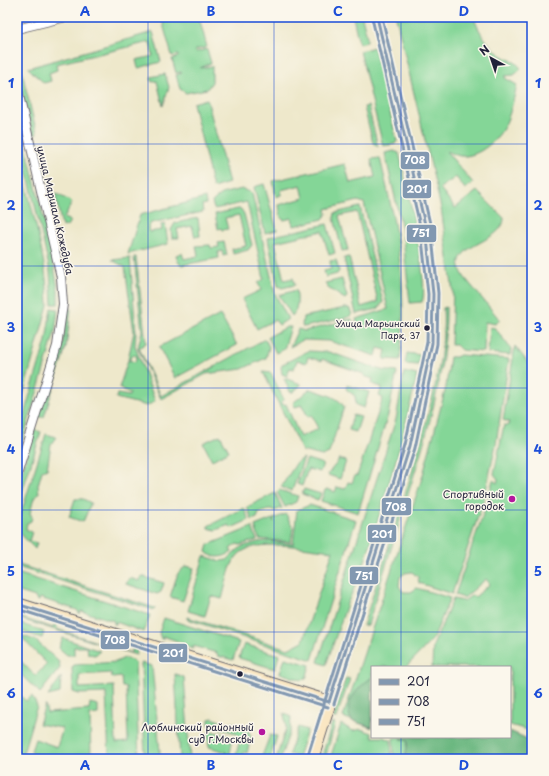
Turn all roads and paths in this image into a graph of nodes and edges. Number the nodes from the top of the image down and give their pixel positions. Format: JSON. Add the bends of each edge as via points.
{"nodes":[{"id":1,"x":66,"y":17,"type":"edge"},
{"id":2,"x":377,"y":17,"type":"edge"},
{"id":3,"x":17,"y":29,"type":"edge"},
{"id":4,"x":17,"y":88,"type":"edge"},
{"id":5,"x":17,"y":475,"type":"edge"},
{"id":6,"x":17,"y":604,"type":"edge"},
{"id":7,"x":329,"y":702,"type":"junction"},
{"id":8,"x":312,"y":759,"type":"edge"}],
"edges":[{"from":1,"to":3,"type":"street"},
{"from":2,"to":7,"type":"main road","via":[[426,229],[433,294],[432,343],[410,446]]},
{"from":4,"to":5,"type":"street","name":"улица Маршала Кожедуба","via":[[60,270],[63,304],[57,346]]},
{"from":6,"to":7,"type":"main road"},
{"from":7,"to":8,"type":"main road"}]}
